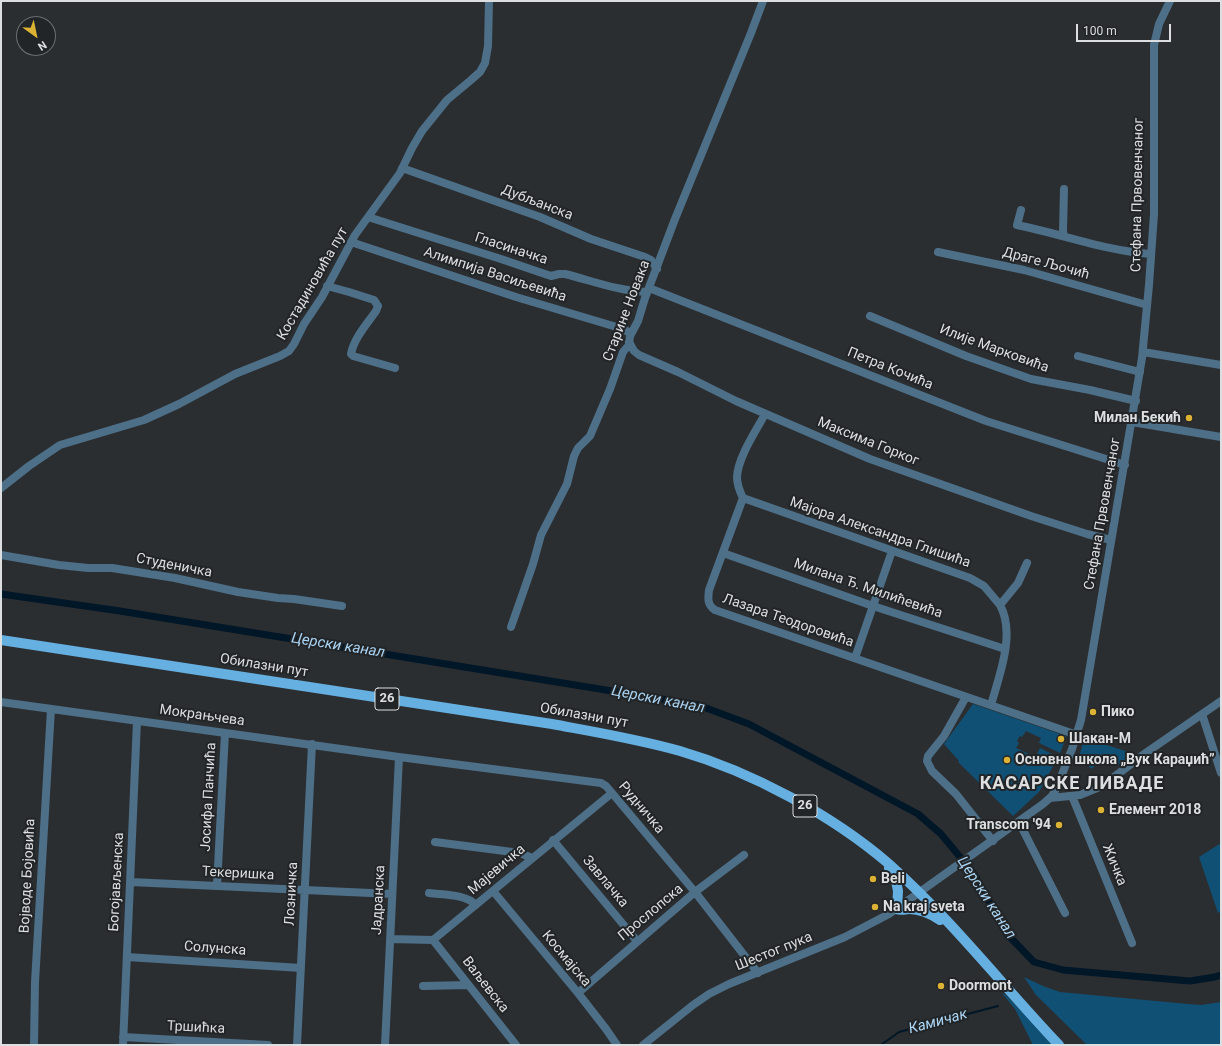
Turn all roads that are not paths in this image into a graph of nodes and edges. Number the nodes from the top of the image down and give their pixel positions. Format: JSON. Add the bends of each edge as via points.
{"nodes":[{"id":1,"x":489,"y":1,"type":"edge"},
{"id":2,"x":763,"y":1,"type":"edge"},
{"id":3,"x":1170,"y":1,"type":"edge"},
{"id":4,"x":402,"y":168,"type":"junction"},
{"id":5,"x":1064,"y":189,"type":"dead end"},
{"id":6,"x":1021,"y":210,"type":"dead end"},
{"id":7,"x":368,"y":217,"type":"junction"},
{"id":8,"x":1064,"y":236,"type":"junction"},
{"id":9,"x":351,"y":242,"type":"junction"},
{"id":10,"x":938,"y":252,"type":"dead end"},
{"id":11,"x":1151,"y":254,"type":"junction"},
{"id":12,"x":657,"y":269,"type":"junction"},
{"id":13,"x":327,"y":286,"type":"junction"},
{"id":14,"x":648,"y":290,"type":"junction"},
{"id":15,"x":1147,"y":305,"type":"junction"},
{"id":16,"x":870,"y":316,"type":"dead end"},
{"id":17,"x":631,"y":333,"type":"junction"},
{"id":18,"x":629,"y":342,"type":"junction"},
{"id":19,"x":1143,"y":352,"type":"junction"},
{"id":20,"x":1078,"y":356,"type":"dead end"},
{"id":21,"x":1221,"y":365,"type":"edge"},
{"id":22,"x":395,"y":368,"type":"dead end"},
{"id":23,"x":1140,"y":372,"type":"junction"},
{"id":24,"x":1136,"y":401,"type":"junction"},
{"id":25,"x":765,"y":414,"type":"junction"},
{"id":26,"x":1132,"y":422,"type":"junction"},
{"id":27,"x":1221,"y":437,"type":"edge"},
{"id":28,"x":1125,"y":466,"type":"junction"},
{"id":29,"x":1,"y":488,"type":"edge"},
{"id":30,"x":743,"y":498,"type":"junction"},
{"id":31,"x":1112,"y":540,"type":"junction"},
{"id":32,"x":892,"y":551,"type":"junction"},
{"id":33,"x":723,"y":553,"type":"junction"},
{"id":34,"x":1,"y":555,"type":"edge"},
{"id":35,"x":1027,"y":563,"type":"dead end"},
{"id":36,"x":1000,"y":605,"type":"junction"},
{"id":37,"x":342,"y":606,"type":"dead end"},
{"id":38,"x":873,"y":606,"type":"junction"},
{"id":39,"x":511,"y":627,"type":"dead end"},
{"id":40,"x":1,"y":640,"type":"edge"},
{"id":41,"x":1005,"y":649,"type":"junction"},
{"id":42,"x":855,"y":658,"type":"junction"},
{"id":43,"x":966,"y":697,"type":"junction"},
{"id":44,"x":1221,"y":701,"type":"edge"},
{"id":45,"x":1,"y":702,"type":"edge"},
{"id":46,"x":991,"y":705,"type":"junction"},
{"id":47,"x":51,"y":709,"type":"junction"},
{"id":48,"x":1202,"y":714,"type":"junction"},
{"id":49,"x":137,"y":721,"type":"junction"},
{"id":50,"x":225,"y":733,"type":"junction"},
{"id":51,"x":1077,"y":735,"type":"junction"},
{"id":52,"x":312,"y":744,"type":"junction"},
{"id":53,"x":399,"y":757,"type":"junction"},
{"id":54,"x":1221,"y":773,"type":"edge"},
{"id":55,"x":612,"y":793,"type":"junction"},
{"id":56,"x":1072,"y":796,"type":"junction"},
{"id":57,"x":1050,"y":798,"type":"junction"},
{"id":58,"x":1019,"y":822,"type":"junction"},
{"id":59,"x":553,"y":840,"type":"junction"},
{"id":60,"x":993,"y":841,"type":"junction"},
{"id":61,"x":435,"y":842,"type":"dead end"},
{"id":62,"x":744,"y":855,"type":"dead end"},
{"id":63,"x":532,"y":858,"type":"junction"},
{"id":64,"x":885,"y":861,"type":"junction"},
{"id":65,"x":949,"y":872,"type":"joint"},
{"id":66,"x":130,"y":882,"type":"junction"},
{"id":67,"x":217,"y":886,"type":"junction"},
{"id":68,"x":305,"y":890,"type":"junction"},
{"id":69,"x":493,"y":891,"type":"junction"},
{"id":70,"x":695,"y":892,"type":"junction"},
{"id":71,"x":429,"y":893,"type":"dead end"},
{"id":72,"x":920,"y":893,"type":"junction"},
{"id":73,"x":392,"y":894,"type":"junction"},
{"id":74,"x":476,"y":905,"type":"junction"},
{"id":75,"x":897,"y":910,"type":"junction"},
{"id":76,"x":1065,"y":913,"type":"dead end"},
{"id":77,"x":946,"y":922,"type":"junction"},
{"id":78,"x":390,"y":939,"type":"junction"},
{"id":79,"x":433,"y":940,"type":"junction"},
{"id":80,"x":637,"y":941,"type":"junction"},
{"id":81,"x":1132,"y":943,"type":"dead end"},
{"id":82,"x":127,"y":957,"type":"junction"},
{"id":83,"x":301,"y":968,"type":"junction"},
{"id":84,"x":758,"y":973,"type":"junction"},
{"id":85,"x":468,"y":985,"type":"junction"},
{"id":86,"x":423,"y":986,"type":"dead end"},
{"id":87,"x":578,"y":993,"type":"junction"},
{"id":88,"x":123,"y":1041,"type":"edge"},
{"id":89,"x":34,"y":1045,"type":"edge"},
{"id":90,"x":268,"y":1045,"type":"edge"},
{"id":91,"x":297,"y":1045,"type":"edge"},
{"id":92,"x":385,"y":1045,"type":"edge"},
{"id":93,"x":516,"y":1045,"type":"edge"},
{"id":94,"x":616,"y":1045,"type":"edge"},
{"id":95,"x":644,"y":1045,"type":"edge"},
{"id":96,"x":1059,"y":1045,"type":"edge"}],
"edges":[{"from":1,"to":4,"type":"street","name":"Костадиновића пут","via":[[485,63],[480,72],[437,110]]},
{"from":2,"to":12,"type":"street","name":"Старине Новака"},
{"from":3,"to":11,"type":"street","name":"Стефана Првовенчаног","via":[[1159,24],[1154,45]]},
{"from":4,"to":7,"type":"street","name":"Костадиновића пут"},
{"from":4,"to":12,"type":"street","name":"Дубљанска","via":[[645,257],[651,260]]},
{"from":5,"to":8,"type":"street"},
{"from":6,"to":8,"type":"street","via":[[1017,225]]},
{"from":7,"to":9,"type":"street","name":"Костадиновића пут"},
{"from":7,"to":14,"type":"street","name":"Гласиначка","via":[[551,276],[565,274],[631,292]]},
{"from":8,"to":11,"type":"street","via":[[1121,250]]},
{"from":9,"to":13,"type":"street","name":"Костадиновића пут"},
{"from":9,"to":17,"type":"street","name":"Алимпија Васиљевића"},
{"from":10,"to":15,"type":"street","name":"Драге Љочић","via":[[1024,270]]},
{"from":11,"to":15,"type":"street","name":"Стефана Првовенчаног"},
{"from":12,"to":14,"type":"street","name":"Старине Новака"},
{"from":13,"to":22,"type":"street","via":[[376,302],[378,306],[352,348],[351,354]]},
{"from":13,"to":29,"type":"street","name":"Костадиновића пут","via":[[289,351],[235,374],[144,420],[60,445]]},
{"from":14,"to":17,"type":"street","name":"Старине Новака","via":[[638,321]]},
{"from":14,"to":28,"type":"street","name":"Петра Кочића","via":[[986,421]]},
{"from":15,"to":19,"type":"street","name":"Стефана Првовенчаног"},
{"from":16,"to":24,"type":"street","name":"Илије Марковића","via":[[966,356],[1031,379]]},
{"from":17,"to":18,"type":"street","name":"Старине Новака"},
{"from":18,"to":25,"type":"street","name":"Максима Горког","via":[[639,355]]},
{"from":18,"to":39,"type":"street","name":"Старине Новака","via":[[590,436],[574,456],[566,484],[541,536]]},
{"from":19,"to":21,"type":"street"},
{"from":19,"to":23,"type":"street","name":"Стефана Првовенчаног"},
{"from":20,"to":23,"type":"street"},
{"from":23,"to":24,"type":"street","name":"Стефана Првовенчаног"},
{"from":24,"to":26,"type":"street","name":"Стефана Првовенчаног"},
{"from":25,"to":30,"type":"street","via":[[738,472],[738,485]]},
{"from":25,"to":31,"type":"street","name":"Максима Горког","via":[[870,459],[1063,527]]},
{"from":26,"to":27,"type":"street"},
{"from":26,"to":28,"type":"street","name":"Стефана Првовенчаног"},
{"from":28,"to":31,"type":"street","name":"Стефана Првовенчаног"},
{"from":30,"to":32,"type":"street","name":"Мајора Александра Глишића"},
{"from":30,"to":33,"type":"street","name":"Лазара Теодоровића"},
{"from":31,"to":51,"type":"street","name":"Стефана Првовенчаног"},
{"from":32,"to":36,"type":"street","name":"Мајора Александра Глишића","via":[[970,578],[984,586]]},
{"from":32,"to":38,"type":"street"},
{"from":33,"to":38,"type":"street","name":"Милана Ђ. Милићевића"},
{"from":33,"to":42,"type":"street","name":"Лазара Теодоровића","via":[[709,590],[708,601],[711,608]]},
{"from":34,"to":37,"type":"street","name":"Студеничка","via":[[60,565],[112,568],[238,592]]},
{"from":35,"to":36,"type":"street","via":[[1018,583]]},
{"from":36,"to":41,"type":"street","via":[[1006,620]]},
{"from":38,"to":41,"type":"street","name":"Милана Ђ. Милићевића"},
{"from":38,"to":42,"type":"street"},
{"from":40,"to":64,"type":"main road","name":"Обилазни пут","number":"26","via":[[618,736],[700,758],[782,793],[843,830]]},
{"from":41,"to":46,"type":"street"},
{"from":42,"to":43,"type":"street","name":"Лазара Теодоровића"},
{"from":43,"to":46,"type":"street","name":"Лазара Теодоровића"},
{"from":43,"to":60,"type":"street","via":[[927,761],[932,771],[956,794]]},
{"from":44,"to":48,"type":"street"},
{"from":45,"to":47,"type":"street","name":"Мокрањчева"},
{"from":46,"to":51,"type":"street","name":"Лазара Теодоровића"},
{"from":47,"to":49,"type":"street","name":"Мокрањчева"},
{"from":47,"to":89,"type":"street","name":"Војводе Бојовића"},
{"from":48,"to":54,"type":"street"},
{"from":48,"to":56,"type":"street","via":[[1102,786],[1088,793]]},
{"from":49,"to":50,"type":"street","name":"Мокрањчева"},
{"from":49,"to":66,"type":"street","name":"Богојављенска"},
{"from":50,"to":52,"type":"street","name":"Мокрањчева"},
{"from":50,"to":67,"type":"street","name":"Јосифа Панчића"},
{"from":51,"to":57,"type":"street","name":"Стефана Првовенчаног","via":[[1057,787]]},
{"from":52,"to":53,"type":"street","name":"Мокрањчева"},
{"from":52,"to":68,"type":"street","name":"Лозничка"},
{"from":53,"to":55,"type":"street","name":"Рудничка","via":[[601,783]]},
{"from":53,"to":73,"type":"street","name":"Јадранска"},
{"from":55,"to":59,"type":"street","name":"Мајевичка"},
{"from":55,"to":70,"type":"street","name":"Рудничка"},
{"from":56,"to":57,"type":"street"},
{"from":56,"to":81,"type":"street","name":"Жичка"},
{"from":57,"to":58,"type":"street","name":"Стефана Првовенчаног"},
{"from":58,"to":60,"type":"street","name":"Стефана Првовенчаног"},
{"from":58,"to":76,"type":"street"},
{"from":59,"to":63,"type":"street","name":"Мајевичка"},
{"from":59,"to":80,"type":"street","name":"Завлачка"},
{"from":60,"to":65,"type":"street","name":"Стефана Првовенчаног"},
{"from":61,"to":63,"type":"street","via":[[520,853]]},
{"from":62,"to":70,"type":"street","name":"Прослопска"},
{"from":63,"to":69,"type":"street","name":"Мајевичка"},
{"from":64,"to":72,"type":"main road","name":"Обилазни пут","number":"26"},
{"from":64,"to":75,"type":"main road","via":[[896,881]]},
{"from":65,"to":72,"type":"street","name":"Шестог пука"},
{"from":66,"to":67,"type":"street","name":"Текеришка"},
{"from":66,"to":82,"type":"street","name":"Богојављенска"},
{"from":67,"to":68,"type":"street","name":"Текеришка"},
{"from":68,"to":73,"type":"street","name":"Текеришка"},
{"from":68,"to":83,"type":"street","name":"Лозничка"},
{"from":69,"to":74,"type":"street","name":"Мајевичка"},
{"from":69,"to":87,"type":"street","name":"Космајска"},
{"from":70,"to":80,"type":"street","name":"Прослопска"},
{"from":70,"to":84,"type":"street","name":"Рудничка"},
{"from":71,"to":74,"type":"street","via":[[465,898]]},
{"from":72,"to":75,"type":"street","name":"Шестог пука"},
{"from":72,"to":77,"type":"main road","name":"Обилазни пут","number":"26"},
{"from":73,"to":78,"type":"street","name":"Јадранска"},
{"from":74,"to":79,"type":"street","name":"Мајевичка"},
{"from":75,"to":77,"type":"main road","via":[[921,910]]},
{"from":75,"to":84,"type":"street","name":"Шестог пука","via":[[852,934]]},
{"from":77,"to":96,"type":"main road","name":"Обилазни пут","number":"26"},
{"from":78,"to":79,"type":"street"},
{"from":78,"to":92,"type":"street","name":"Јадранска"},
{"from":79,"to":85,"type":"street","name":"Ваљевска"},
{"from":80,"to":87,"type":"street","name":"Прослопска"},
{"from":82,"to":83,"type":"street","name":"Солунска"},
{"from":82,"to":88,"type":"street","name":"Богојављенска"},
{"from":83,"to":91,"type":"street","name":"Лозничка"},
{"from":84,"to":95,"type":"street","name":"Шестог пука","via":[[729,984],[693,1004]]},
{"from":85,"to":86,"type":"street"},
{"from":85,"to":93,"type":"street","name":"Ваљевска"},
{"from":87,"to":94,"type":"street","name":"Космајска"},
{"from":88,"to":90,"type":"street","name":"Тршићка"}]}
